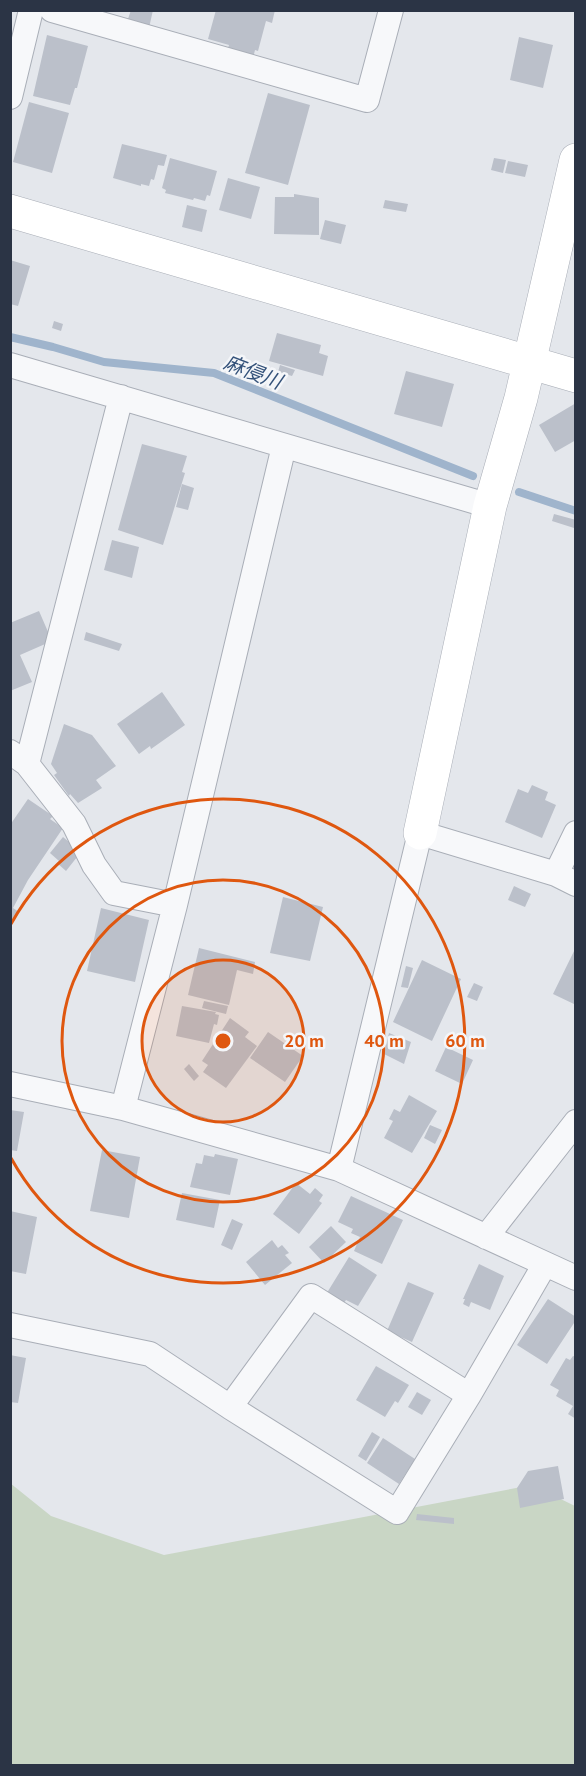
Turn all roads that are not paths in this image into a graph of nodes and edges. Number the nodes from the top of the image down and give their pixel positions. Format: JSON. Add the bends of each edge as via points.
{"nodes":[{"id":1,"x":31,"y":10,"type":"edge"},
{"id":2,"x":52,"y":10,"type":"edge"},
{"id":3,"x":391,"y":10,"type":"edge"},
{"id":4,"x":10,"y":97,"type":"edge"},
{"id":5,"x":576,"y":160,"type":"edge"},
{"id":6,"x":10,"y":211,"type":"edge"},
{"id":7,"x":529,"y":363,"type":"junction"},
{"id":8,"x":10,"y":365,"type":"edge"},
{"id":9,"x":576,"y":376,"type":"edge"},
{"id":10,"x":120,"y":397,"type":"junction"},
{"id":11,"x":284,"y":446,"type":"junction"},
{"id":12,"x":490,"y":506,"type":"junction"},
{"id":13,"x":19,"y":758,"type":"edge"},
{"id":14,"x":420,"y":833,"type":"junction"},
{"id":15,"x":576,"y":833,"type":"edge"},
{"id":16,"x":566,"y":879,"type":"edge"},
{"id":17,"x":175,"y":905,"type":"junction"},
{"id":18,"x":10,"y":1084,"type":"edge"},
{"id":19,"x":123,"y":1108,"type":"junction"},
{"id":20,"x":576,"y":1122,"type":"edge"},
{"id":21,"x":339,"y":1169,"type":"junction"},
{"id":22,"x":486,"y":1237,"type":"junction"},
{"id":23,"x":544,"y":1264,"type":"junction"},
{"id":24,"x":576,"y":1278,"type":"edge"},
{"id":25,"x":10,"y":1325,"type":"edge"},
{"id":26,"x":469,"y":1395,"type":"junction"},
{"id":27,"x":230,"y":1407,"type":"junction"}],
"edges":[{"from":1,"to":4,"type":"street"},
{"from":2,"to":3,"type":"street","via":[[368,100]]},
{"from":5,"to":7,"type":"street"},
{"from":6,"to":7,"type":"street"},
{"from":7,"to":9,"type":"street"},
{"from":7,"to":12,"type":"street"},
{"from":8,"to":10,"type":"street"},
{"from":10,"to":11,"type":"street"},
{"from":10,"to":13,"type":"street"},
{"from":11,"to":12,"type":"street"},
{"from":11,"to":17,"type":"street"},
{"from":12,"to":14,"type":"street"},
{"from":13,"to":17,"type":"street","via":[[74,824],[94,865],[114,893]]},
{"from":14,"to":16,"type":"street"},
{"from":14,"to":21,"type":"street"},
{"from":15,"to":16,"type":"street"},
{"from":17,"to":19,"type":"street"},
{"from":18,"to":19,"type":"street"},
{"from":19,"to":21,"type":"street"},
{"from":20,"to":22,"type":"street"},
{"from":21,"to":22,"type":"street"},
{"from":22,"to":23,"type":"street"},
{"from":23,"to":24,"type":"street"},
{"from":23,"to":26,"type":"street"},
{"from":25,"to":27,"type":"street","via":[[150,1354]]},
{"from":26,"to":27,"type":"street","via":[[310,1296]]},
{"from":26,"to":27,"type":"street","via":[[397,1512]]}]}
